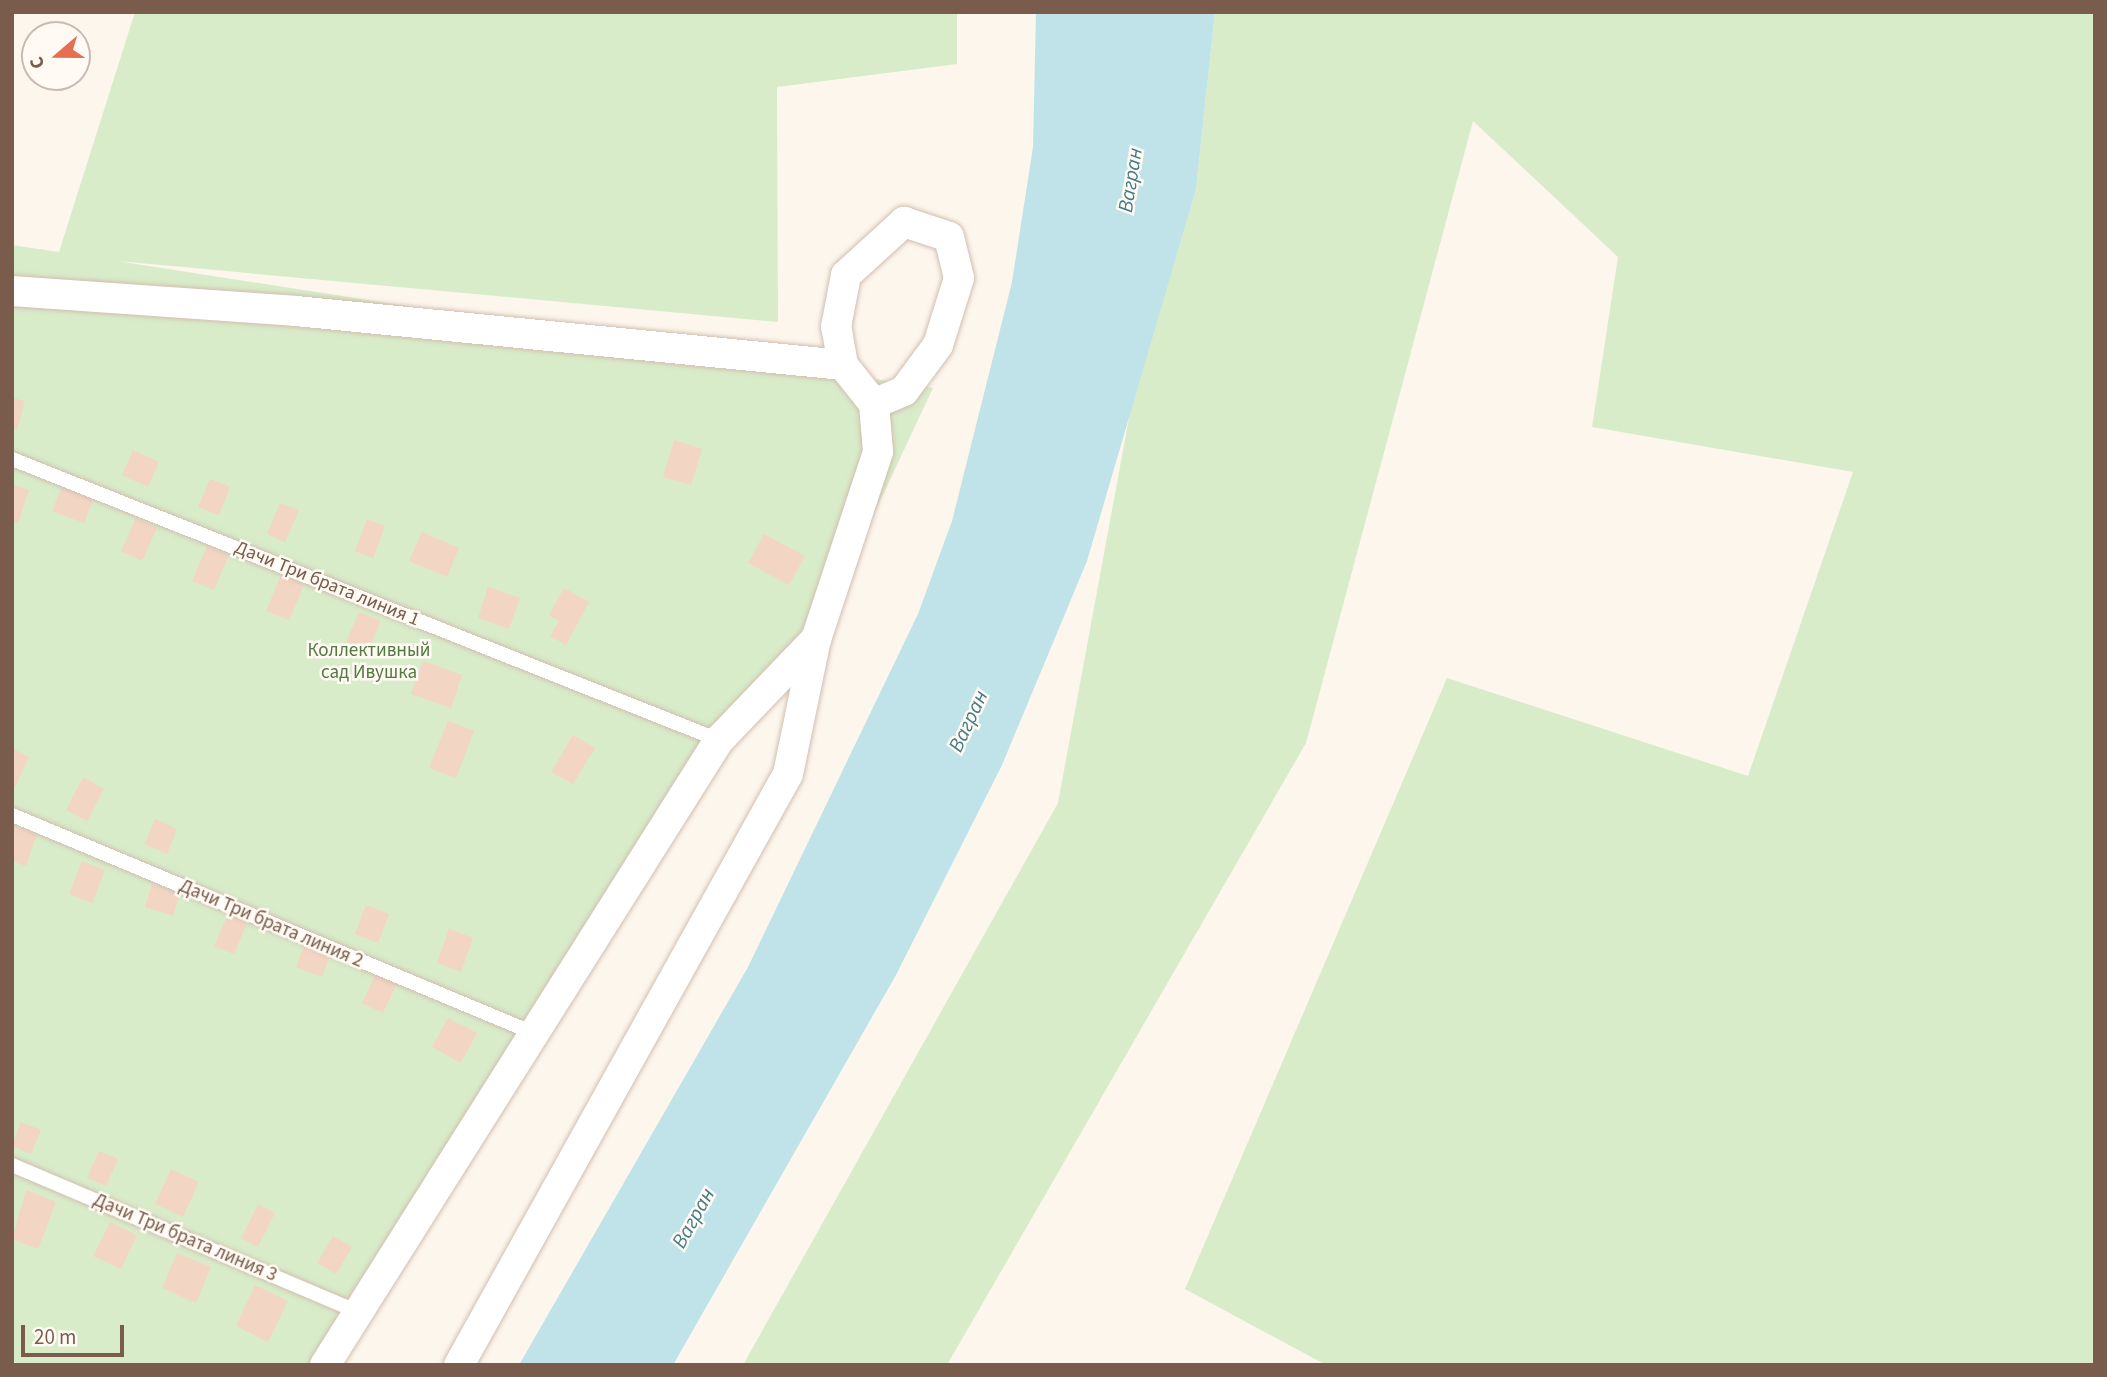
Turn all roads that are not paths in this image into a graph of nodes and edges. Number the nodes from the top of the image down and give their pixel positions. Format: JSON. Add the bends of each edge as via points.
{"nodes":[{"id":1,"x":12,"y":291,"type":"edge"},
{"id":2,"x":843,"y":365,"type":"junction"},
{"id":3,"x":874,"y":404,"type":"junction"},
{"id":4,"x":12,"y":459,"type":"edge"},
{"id":5,"x":816,"y":639,"type":"junction"},
{"id":6,"x":719,"y":740,"type":"junction"},
{"id":7,"x":12,"y":815,"type":"edge"},
{"id":8,"x":530,"y":1032,"type":"junction"},
{"id":9,"x":12,"y":1165,"type":"edge"},
{"id":10,"x":358,"y":1312,"type":"junction"},
{"id":11,"x":325,"y":1365,"type":"edge"},
{"id":12,"x":459,"y":1365,"type":"edge"}],
"edges":[{"from":1,"to":2,"type":"street","via":[[296,311]]},
{"from":2,"to":3,"type":"street"},
{"from":2,"to":3,"type":"street","via":[[836,327],[846,275],[904,222],[948,237],[959,278],[938,345],[904,391]]},
{"from":3,"to":5,"type":"street","via":[[878,452]]},
{"from":4,"to":6,"type":"lane","name":"Дачи Три брата линия 1"},
{"from":5,"to":6,"type":"street"},
{"from":5,"to":12,"type":"street","via":[[788,774]]},
{"from":6,"to":8,"type":"street"},
{"from":7,"to":8,"type":"lane","name":"Дачи Три брата линия 2"},
{"from":8,"to":10,"type":"street"},
{"from":9,"to":10,"type":"lane","name":"Дачи Три брата линия 3"},
{"from":10,"to":11,"type":"street"}]}
